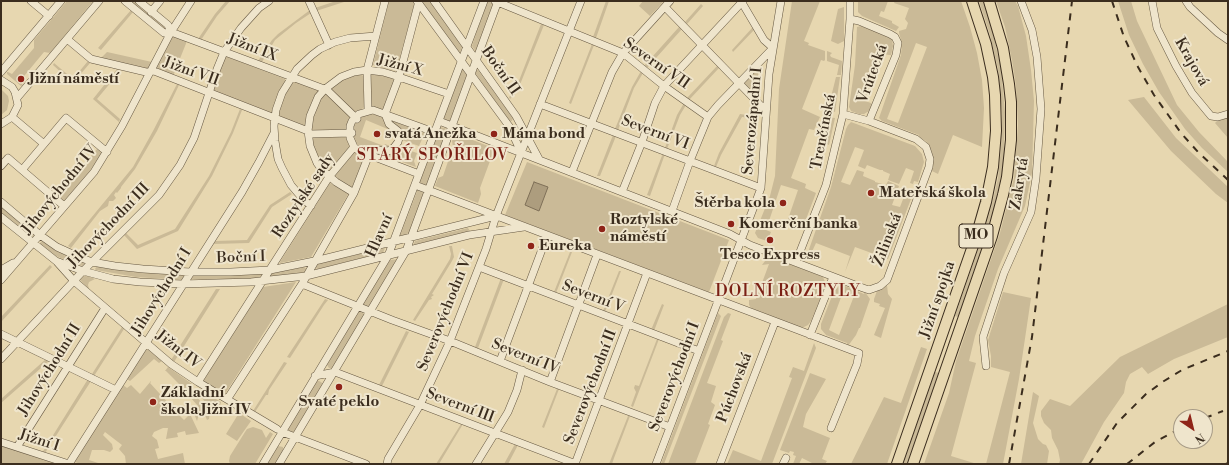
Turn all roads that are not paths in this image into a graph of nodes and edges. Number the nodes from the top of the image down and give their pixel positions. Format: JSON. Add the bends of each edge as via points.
{"nodes":[{"id":1,"x":31,"y":1,"type":"edge"},
{"id":2,"x":62,"y":1,"type":"edge"},
{"id":3,"x":99,"y":1,"type":"edge"},
{"id":4,"x":125,"y":1,"type":"edge"},
{"id":5,"x":139,"y":1,"type":"edge"},
{"id":6,"x":160,"y":1,"type":"edge"},
{"id":7,"x":191,"y":1,"type":"edge"},
{"id":8,"x":269,"y":1,"type":"edge"},
{"id":9,"x":309,"y":1,"type":"edge"},
{"id":10,"x":385,"y":1,"type":"edge"},
{"id":11,"x":418,"y":1,"type":"edge"},
{"id":12,"x":434,"y":1,"type":"edge"},
{"id":13,"x":484,"y":1,"type":"edge"},
{"id":14,"x":497,"y":1,"type":"edge"},
{"id":15,"x":581,"y":1,"type":"edge"},
{"id":16,"x":742,"y":1,"type":"edge"},
{"id":17,"x":781,"y":1,"type":"edge"},
{"id":18,"x":850,"y":1,"type":"edge"},
{"id":19,"x":972,"y":1,"type":"edge"},
{"id":20,"x":989,"y":1,"type":"edge"},
{"id":21,"x":1022,"y":1,"type":"edge"},
{"id":22,"x":1152,"y":1,"type":"edge"},
{"id":23,"x":1186,"y":1,"type":"edge"},
{"id":24,"x":668,"y":4,"type":"edge"},
{"id":25,"x":151,"y":12,"type":"junction"},
{"id":26,"x":49,"y":16,"type":"junction"},
{"id":27,"x":850,"y":19,"type":"junction"},
{"id":28,"x":569,"y":31,"type":"junction"},
{"id":29,"x":171,"y":32,"type":"junction"},
{"id":30,"x":376,"y":36,"type":"junction"},
{"id":31,"x":67,"y":39,"type":"junction"},
{"id":32,"x":1228,"y":40,"type":"edge"},
{"id":33,"x":329,"y":45,"type":"junction"},
{"id":34,"x":702,"y":45,"type":"junction"},
{"id":35,"x":467,"y":46,"type":"junction"},
{"id":36,"x":773,"y":48,"type":"junction"},
{"id":37,"x":224,"y":52,"type":"junction"},
{"id":38,"x":623,"y":53,"type":"junction"},
{"id":39,"x":461,"y":60,"type":"junction"},
{"id":40,"x":476,"y":60,"type":"junction"},
{"id":41,"x":367,"y":70,"type":"junction"},
{"id":42,"x":1,"y":72,"type":"edge"},
{"id":43,"x":150,"y":72,"type":"junction"},
{"id":44,"x":471,"y":74,"type":"junction"},
{"id":45,"x":291,"y":77,"type":"junction"},
{"id":46,"x":399,"y":77,"type":"junction"},
{"id":47,"x":1,"y":80,"type":"edge"},
{"id":48,"x":739,"y":83,"type":"junction"},
{"id":49,"x":664,"y":86,"type":"junction"},
{"id":50,"x":324,"y":89,"type":"junction"},
{"id":51,"x":208,"y":92,"type":"junction"},
{"id":52,"x":449,"y":94,"type":"junction"},
{"id":53,"x":17,"y":98,"type":"junction"},
{"id":54,"x":540,"y":104,"type":"junction"},
{"id":55,"x":368,"y":110,"type":"junction"},
{"id":56,"x":766,"y":111,"type":"junction"},
{"id":57,"x":386,"y":114,"type":"junction"},
{"id":58,"x":843,"y":114,"type":"junction"},
{"id":59,"x":1228,"y":114,"type":"edge"},
{"id":60,"x":12,"y":117,"type":"junction"},
{"id":61,"x":708,"y":117,"type":"junction"},
{"id":62,"x":275,"y":118,"type":"junction"},
{"id":63,"x":356,"y":118,"type":"junction"},
{"id":64,"x":439,"y":121,"type":"junction"},
{"id":65,"x":869,"y":121,"type":"junction"},
{"id":66,"x":591,"y":123,"type":"junction"},
{"id":67,"x":1,"y":124,"type":"edge"},
{"id":68,"x":452,"y":126,"type":"junction"},
{"id":69,"x":308,"y":131,"type":"junction"},
{"id":70,"x":274,"y":132,"type":"junction"},
{"id":71,"x":434,"y":132,"type":"junction"},
{"id":72,"x":350,"y":133,"type":"junction"},
{"id":73,"x":527,"y":136,"type":"junction"},
{"id":74,"x":642,"y":142,"type":"junction"},
{"id":75,"x":44,"y":144,"type":"junction"},
{"id":76,"x":354,"y":147,"type":"junction"},
{"id":77,"x":107,"y":152,"type":"junction"},
{"id":78,"x":521,"y":152,"type":"junction"},
{"id":79,"x":369,"y":155,"type":"junction"},
{"id":80,"x":539,"y":160,"type":"junction"},
{"id":81,"x":690,"y":161,"type":"junction"},
{"id":82,"x":1,"y":166,"type":"edge"},
{"id":83,"x":22,"y":170,"type":"junction"},
{"id":84,"x":572,"y":172,"type":"junction"},
{"id":85,"x":419,"y":174,"type":"junction"},
{"id":86,"x":329,"y":177,"type":"junction"},
{"id":87,"x":415,"y":185,"type":"junction"},
{"id":88,"x":761,"y":188,"type":"junction"},
{"id":89,"x":428,"y":191,"type":"junction"},
{"id":90,"x":622,"y":192,"type":"junction"},
{"id":91,"x":354,"y":193,"type":"junction"},
{"id":92,"x":1,"y":202,"type":"edge"},
{"id":93,"x":64,"y":206,"type":"junction"},
{"id":94,"x":311,"y":206,"type":"junction"},
{"id":95,"x":672,"y":211,"type":"junction"},
{"id":96,"x":496,"y":216,"type":"junction"},
{"id":97,"x":1,"y":217,"type":"edge"},
{"id":98,"x":524,"y":227,"type":"junction"},
{"id":99,"x":492,"y":232,"type":"junction"},
{"id":100,"x":40,"y":235,"type":"junction"},
{"id":101,"x":547,"y":236,"type":"junction"},
{"id":102,"x":411,"y":237,"type":"junction"},
{"id":103,"x":741,"y":240,"type":"junction"},
{"id":104,"x":393,"y":242,"type":"junction"},
{"id":105,"x":33,"y":244,"type":"junction"},
{"id":106,"x":406,"y":251,"type":"junction"},
{"id":107,"x":597,"y":254,"type":"junction"},
{"id":108,"x":22,"y":256,"type":"junction"},
{"id":109,"x":388,"y":256,"type":"junction"},
{"id":110,"x":56,"y":261,"type":"junction"},
{"id":111,"x":314,"y":261,"type":"junction"},
{"id":112,"x":92,"y":262,"type":"junction"},
{"id":113,"x":796,"y":262,"type":"junction"},
{"id":114,"x":479,"y":267,"type":"junction"},
{"id":115,"x":1,"y":270,"type":"edge"},
{"id":116,"x":270,"y":270,"type":"junction"},
{"id":117,"x":83,"y":271,"type":"junction"},
{"id":118,"x":190,"y":272,"type":"junction"},
{"id":119,"x":647,"y":273,"type":"junction"},
{"id":120,"x":306,"y":276,"type":"junction"},
{"id":121,"x":833,"y":277,"type":"junction"},
{"id":122,"x":1,"y":280,"type":"edge"},
{"id":123,"x":74,"y":281,"type":"junction"},
{"id":124,"x":262,"y":282,"type":"junction"},
{"id":125,"x":182,"y":284,"type":"junction"},
{"id":126,"x":302,"y":284,"type":"junction"},
{"id":127,"x":529,"y":285,"type":"junction"},
{"id":128,"x":718,"y":300,"type":"junction"},
{"id":129,"x":357,"y":306,"type":"junction"},
{"id":130,"x":579,"y":306,"type":"junction"},
{"id":131,"x":105,"y":308,"type":"junction"},
{"id":132,"x":370,"y":312,"type":"junction"},
{"id":133,"x":775,"y":322,"type":"junction"},
{"id":134,"x":628,"y":324,"type":"junction"},
{"id":135,"x":1,"y":334,"type":"edge"},
{"id":136,"x":810,"y":335,"type":"junction"},
{"id":137,"x":450,"y":341,"type":"junction"},
{"id":138,"x":17,"y":342,"type":"junction"},
{"id":139,"x":146,"y":342,"type":"junction"},
{"id":140,"x":699,"y":351,"type":"junction"},
{"id":141,"x":1,"y":359,"type":"edge"},
{"id":142,"x":500,"y":361,"type":"junction"},
{"id":143,"x":68,"y":366,"type":"junction"},
{"id":144,"x":986,"y":366,"type":"dead end"},
{"id":145,"x":522,"y":370,"type":"junction"},
{"id":146,"x":335,"y":372,"type":"junction"},
{"id":147,"x":315,"y":376,"type":"junction"},
{"id":148,"x":198,"y":382,"type":"junction"},
{"id":149,"x":550,"y":382,"type":"junction"},
{"id":150,"x":116,"y":390,"type":"junction"},
{"id":151,"x":228,"y":398,"type":"junction"},
{"id":152,"x":599,"y":400,"type":"junction"},
{"id":153,"x":420,"y":405,"type":"junction"},
{"id":154,"x":670,"y":427,"type":"junction"},
{"id":155,"x":831,"y":428,"type":"dead end"},
{"id":156,"x":280,"y":431,"type":"junction"},
{"id":157,"x":495,"y":434,"type":"junction"},
{"id":158,"x":296,"y":437,"type":"junction"},
{"id":159,"x":1,"y":442,"type":"edge"},
{"id":160,"x":17,"y":447,"type":"junction"},
{"id":161,"x":69,"y":464,"type":"edge"},
{"id":162,"x":263,"y":464,"type":"edge"},
{"id":163,"x":279,"y":464,"type":"edge"},
{"id":164,"x":366,"y":464,"type":"edge"},
{"id":165,"x":387,"y":464,"type":"edge"},
{"id":166,"x":476,"y":464,"type":"edge"},
{"id":167,"x":576,"y":464,"type":"edge"},
{"id":168,"x":656,"y":464,"type":"edge"},
{"id":169,"x":720,"y":464,"type":"edge"},
{"id":170,"x":897,"y":464,"type":"edge"},
{"id":171,"x":913,"y":464,"type":"edge"}],
"edges":[{"from":1,"to":26,"type":"street"},
{"from":2,"to":26,"type":"street"},
{"from":3,"to":31,"type":"street"},
{"from":4,"to":29,"type":"street","name":"Jižní IX","via":[[164,33]]},
{"from":5,"to":25,"type":"street","name":"Jižní IX"},
{"from":6,"to":25,"type":"street"},
{"from":7,"to":29,"type":"street","name":"Jihovýchodní IV"},
{"from":8,"to":37,"type":"street","name":"Jihovýchodní III","via":[[241,28]]},
{"from":9,"to":33,"type":"street"},
{"from":10,"to":30,"type":"street"},
{"from":11,"to":39,"type":"street","name":"Boční II"},
{"from":11,"to":46,"type":"street"},
{"from":12,"to":35,"type":"street","name":"Boční II"},
{"from":13,"to":35,"type":"street","name":"Hlavní"},
{"from":14,"to":28,"type":"street","name":"Severní VII"},
{"from":14,"to":40,"type":"street","name":"Hlavní"},
{"from":15,"to":28,"type":"street"},
{"from":16,"to":34,"type":"street"},
{"from":16,"to":36,"type":"street","via":[[764,40]]},
{"from":17,"to":36,"type":"street","name":"Severozápadní I"},
{"from":18,"to":27,"type":"street","name":"Trenčínská"},
{"from":19,"to":170,"type":"highway","name":"Jižní spojka","number":"MO","via":[[986,44],[993,77],[996,113],[993,167],[976,237]]},
{"from":20,"to":171,"type":"highway","name":"Jižní spojka","number":"MO","via":[[1003,48],[1009,84],[1011,140],[1007,177],[992,236]]},
{"from":21,"to":144,"type":"street","name":"Zakrytá","via":[[1032,30],[1037,57],[1040,109],[1036,178],[1031,212],[1004,273],[983,337]]},
{"from":22,"to":59,"type":"street","name":"Krajová","via":[[1158,28],[1192,93],[1211,116]]},
{"from":23,"to":32,"type":"street"},
{"from":24,"to":34,"type":"street"},
{"from":24,"to":38,"type":"street"},
{"from":25,"to":29,"type":"street","name":"Jižní IX","via":[[168,25]]},
{"from":26,"to":42,"type":"street"},
{"from":27,"to":58,"type":"street","name":"Trenčínská"},
{"from":27,"to":65,"type":"street","name":"Vrútecká","via":[[890,34],[898,43],[896,55]]},
{"from":28,"to":38,"type":"street","name":"Severní VII"},
{"from":28,"to":54,"type":"street"},
{"from":29,"to":37,"type":"street","name":"Jižní IX"},
{"from":29,"to":43,"type":"street","name":"Jihovýchodní IV"},
{"from":30,"to":33,"type":"street","via":[[350,38]]},
{"from":30,"to":41,"type":"street"},
{"from":31,"to":43,"type":"street","name":"Jižní VII","via":[[91,59]]},
{"from":31,"to":53,"type":"street"},
{"from":33,"to":45,"type":"street","via":[[303,62]]},
{"from":34,"to":48,"type":"street"},
{"from":34,"to":49,"type":"street"},
{"from":35,"to":39,"type":"street","name":"Hlavní"},
{"from":35,"to":40,"type":"street","name":"Boční II"},
{"from":36,"to":48,"type":"street"},
{"from":36,"to":56,"type":"street","name":"Severozápadní I"},
{"from":37,"to":45,"type":"street","name":"Jižní IX"},
{"from":37,"to":51,"type":"street","name":"Jihovýchodní III"},
{"from":38,"to":49,"type":"street","name":"Severní VII"},
{"from":38,"to":66,"type":"street","via":[[612,72]]},
{"from":39,"to":44,"type":"street","name":"Boční II"},
{"from":39,"to":52,"type":"street","name":"Hlavní"},
{"from":40,"to":44,"type":"street","name":"Hlavní"},
{"from":40,"to":73,"type":"street","name":"Boční II","via":[[516,116]]},
{"from":41,"to":46,"type":"street","name":"Jižní X"},
{"from":41,"to":50,"type":"street","name":"Jižní X","via":[[341,77]]},
{"from":41,"to":55,"type":"street"},
{"from":43,"to":51,"type":"street","name":"Jižní VII","via":[[154,71]]},
{"from":43,"to":77,"type":"street","name":"Jihovýchodní IV"},
{"from":44,"to":68,"type":"street","name":"Hlavní"},
{"from":44,"to":78,"type":"street","name":"Boční II","via":[[509,126]]},
{"from":45,"to":50,"type":"street","name":"Jižní IX"},
{"from":45,"to":62,"type":"street","via":[[279,102]]},
{"from":46,"to":52,"type":"street","name":"Jižní X"},
{"from":46,"to":57,"type":"street"},
{"from":47,"to":53,"type":"street","via":[[12,87]]},
{"from":48,"to":56,"type":"street"},
{"from":48,"to":61,"type":"street"},
{"from":49,"to":61,"type":"street","name":"Severní VII"},
{"from":49,"to":74,"type":"street","via":[[655,103]]},
{"from":50,"to":63,"type":"street","name":"Jižní IX"},
{"from":50,"to":69,"type":"street","via":[[313,107]]},
{"from":51,"to":62,"type":"street","name":"Jižní VII"},
{"from":51,"to":112,"type":"street","name":"Jihovýchodní III","via":[[194,138],[180,165],[159,195]]},
{"from":52,"to":64,"type":"street","name":"Hlavní"},
{"from":53,"to":60,"type":"street","via":[[18,105]]},
{"from":54,"to":66,"type":"street","name":"Severní VI"},
{"from":54,"to":73,"type":"street"},
{"from":55,"to":57,"type":"street"},
{"from":55,"to":63,"type":"street"},
{"from":56,"to":88,"type":"street","name":"Severozápadní I"},
{"from":57,"to":71,"type":"street"},
{"from":57,"to":79,"type":"street","via":[[388,124],[398,131],[398,142],[392,150],[374,150]]},
{"from":58,"to":65,"type":"street","name":"Žilinská"},
{"from":58,"to":113,"type":"street","name":"Trenčínská","via":[[826,185]]},
{"from":60,"to":67,"type":"street"},
{"from":60,"to":75,"type":"street"},
{"from":61,"to":81,"type":"street"},
{"from":62,"to":69,"type":"street","name":"Jižní VII"},
{"from":62,"to":70,"type":"street"},
{"from":63,"to":72,"type":"street","via":[[350,126]]},
{"from":64,"to":68,"type":"street"},
{"from":64,"to":71,"type":"street","name":"Hlavní"},
{"from":65,"to":121,"type":"street","name":"Žilinská","via":[[921,142],[928,152],[929,167],[884,284],[869,290]]},
{"from":66,"to":74,"type":"street","name":"Severní VI"},
{"from":66,"to":84,"type":"street"},
{"from":68,"to":78,"type":"street"},
{"from":68,"to":89,"type":"street","name":"Hlavní"},
{"from":69,"to":72,"type":"street","name":"Jižní VII","via":[[310,134]]},
{"from":69,"to":86,"type":"street","via":[[313,154]]},
{"from":70,"to":94,"type":"street","via":[[278,159],[286,177]]},
{"from":70,"to":118,"type":"street","name":"Jihovýchodní I","via":[[242,192]]},
{"from":71,"to":85,"type":"street","name":"Hlavní"},
{"from":72,"to":76,"type":"street"},
{"from":73,"to":78,"type":"street"},
{"from":73,"to":80,"type":"street","name":"Boční II"},
{"from":74,"to":81,"type":"street","name":"Severní VI"},
{"from":74,"to":90,"type":"street"},
{"from":75,"to":77,"type":"street","via":[[66,118]]},
{"from":75,"to":83,"type":"street"},
{"from":76,"to":79,"type":"street"},
{"from":76,"to":86,"type":"street","name":"Roztylské sady"},
{"from":77,"to":93,"type":"street","name":"Jihovýchodní IV","via":[[94,172]]},
{"from":78,"to":80,"type":"street"},
{"from":78,"to":96,"type":"street"},
{"from":79,"to":85,"type":"street"},
{"from":79,"to":91,"type":"street"},
{"from":80,"to":84,"type":"street"},
{"from":81,"to":88,"type":"street","name":"Severní VI"},
{"from":81,"to":95,"type":"street"},
{"from":82,"to":83,"type":"street","via":[[8,158]]},
{"from":83,"to":93,"type":"street"},
{"from":84,"to":90,"type":"street"},
{"from":85,"to":87,"type":"street","name":"Hlavní"},
{"from":86,"to":91,"type":"street"},
{"from":86,"to":94,"type":"street","name":"Roztylské sady"},
{"from":87,"to":89,"type":"street"},
{"from":87,"to":104,"type":"street","name":"Hlavní"},
{"from":88,"to":103,"type":"street","name":"Severozápadní I"},
{"from":89,"to":96,"type":"street"},
{"from":89,"to":102,"type":"street","name":"Hlavní"},
{"from":90,"to":95,"type":"street"},
{"from":91,"to":111,"type":"street"},
{"from":92,"to":100,"type":"street","name":"Boční I"},
{"from":93,"to":100,"type":"street","name":"Jihovýchodní IV"},
{"from":94,"to":116,"type":"street","name":"Roztylské sady"},
{"from":95,"to":103,"type":"street"},
{"from":96,"to":98,"type":"street"},
{"from":96,"to":99,"type":"street","name":"Severovýchodní VI"},
{"from":96,"to":102,"type":"street","name":"Boční I"},
{"from":97,"to":105,"type":"street","name":"Boční I"},
{"from":98,"to":99,"type":"street"},
{"from":98,"to":101,"type":"street"},
{"from":99,"to":106,"type":"street","name":"Boční I","via":[[469,235]]},
{"from":99,"to":114,"type":"street","name":"Severovýchodní VI"},
{"from":100,"to":105,"type":"street","name":"Jihovýchodní IV"},
{"from":100,"to":112,"type":"street","name":"Boční I","via":[[57,247]]},
{"from":101,"to":107,"type":"street"},
{"from":101,"to":127,"type":"street"},
{"from":102,"to":104,"type":"street","name":"Boční I"},
{"from":102,"to":106,"type":"street","name":"Hlavní"},
{"from":103,"to":113,"type":"street"},
{"from":103,"to":128,"type":"street"},
{"from":104,"to":109,"type":"street","name":"Hlavní"},
{"from":104,"to":111,"type":"street","name":"Boční I"},
{"from":105,"to":108,"type":"street","name":"Jihovýchodní IV"},
{"from":105,"to":110,"type":"street","name":"Boční I"},
{"from":106,"to":109,"type":"street","name":"Boční I"},
{"from":106,"to":132,"type":"street","name":"Hlavní"},
{"from":107,"to":119,"type":"street"},
{"from":107,"to":130,"type":"street"},
{"from":108,"to":115,"type":"street","name":"Jihovýchodní IV"},
{"from":108,"to":122,"type":"street","name":"Jihovýchodní IV"},
{"from":109,"to":120,"type":"street","name":"Boční I"},
{"from":109,"to":129,"type":"street","name":"Hlavní"},
{"from":110,"to":117,"type":"street","name":"Boční I"},
{"from":110,"to":123,"type":"street","name":"Jižní IV"},
{"from":111,"to":116,"type":"street","name":"Boční I"},
{"from":111,"to":120,"type":"street"},
{"from":112,"to":117,"type":"street","name":"Jihovýchodní III"},
{"from":112,"to":118,"type":"street","name":"Boční I"},
{"from":113,"to":121,"type":"street"},
{"from":114,"to":127,"type":"street","name":"Severní V"},
{"from":114,"to":137,"type":"street","name":"Severovýchodní VI"},
{"from":116,"to":118,"type":"street","name":"Boční I"},
{"from":116,"to":124,"type":"street","name":"Roztylské sady"},
{"from":117,"to":123,"type":"street","name":"Jihovýchodní III"},
{"from":117,"to":125,"type":"street","name":"Boční I","via":[[134,282]]},
{"from":118,"to":125,"type":"street","name":"Jihovýchodní I"},
{"from":119,"to":128,"type":"street"},
{"from":119,"to":134,"type":"street","name":"Severovýchodní II"},
{"from":120,"to":124,"type":"street","name":"Boční I"},
{"from":120,"to":126,"type":"street"},
{"from":121,"to":136,"type":"street"},
{"from":123,"to":131,"type":"street","name":"Jižní IV"},
{"from":123,"to":138,"type":"street","name":"Jihovýchodní III"},
{"from":124,"to":125,"type":"street","name":"Boční I"},
{"from":124,"to":148,"type":"street","name":"Roztylské sady"},
{"from":125,"to":139,"type":"street","name":"Jihovýchodní I"},
{"from":126,"to":129,"type":"street","name":"Severní IV"},
{"from":126,"to":151,"type":"street"},
{"from":127,"to":130,"type":"street","name":"Severní V"},
{"from":127,"to":142,"type":"street"},
{"from":128,"to":133,"type":"street"},
{"from":128,"to":140,"type":"street","name":"Severovýchodní I"},
{"from":129,"to":132,"type":"street","name":"Severní IV"},
{"from":129,"to":147,"type":"street","name":"Hlavní"},
{"from":130,"to":134,"type":"street","name":"Severní V"},
{"from":130,"to":149,"type":"street"},
{"from":131,"to":139,"type":"street","name":"Jižní IV"},
{"from":131,"to":143,"type":"street","name":"Jihovýchodní II"},
{"from":132,"to":137,"type":"street","name":"Severní IV"},
{"from":132,"to":146,"type":"street","name":"Hlavní"},
{"from":133,"to":136,"type":"street"},
{"from":133,"to":169,"type":"street","name":"Púchovská"},
{"from":134,"to":140,"type":"street","name":"Severní V"},
{"from":134,"to":152,"type":"street","name":"Severovýchodní II"},
{"from":135,"to":138,"type":"street"},
{"from":136,"to":155,"type":"street","via":[[859,353]]},
{"from":137,"to":142,"type":"street","name":"Severní IV"},
{"from":137,"to":153,"type":"street","name":"Severovýchodní VI"},
{"from":138,"to":141,"type":"street","name":"Jihovýchodní III"},
{"from":138,"to":143,"type":"street"},
{"from":139,"to":148,"type":"street","name":"Jižní IV","via":[[171,364]]},
{"from":139,"to":150,"type":"street","name":"Jihovýchodní I"},
{"from":140,"to":154,"type":"street","name":"Severovýchodní I"},
{"from":142,"to":145,"type":"street","name":"Severní IV"},
{"from":143,"to":150,"type":"street"},
{"from":143,"to":160,"type":"street","name":"Jihovýchodní II"},
{"from":145,"to":149,"type":"street","name":"Severní IV"},
{"from":145,"to":157,"type":"street","via":[[518,390]]},
{"from":146,"to":147,"type":"street"},
{"from":146,"to":153,"type":"street","name":"Severní III"},
{"from":146,"to":158,"type":"street","name":"Hlavní"},
{"from":147,"to":156,"type":"street","name":"Hlavní"},
{"from":148,"to":151,"type":"street","name":"Jižní IV"},
{"from":149,"to":152,"type":"street","name":"Severní IV"},
{"from":150,"to":161,"type":"street","name":"Jihovýchodní I"},
{"from":151,"to":156,"type":"street","name":"Jižní IV"},
{"from":152,"to":154,"type":"street","name":"Severní IV"},
{"from":152,"to":167,"type":"street","name":"Severovýchodní II"},
{"from":153,"to":157,"type":"street","name":"Severní III"},
{"from":153,"to":165,"type":"street","name":"Severovýchodní VI"},
{"from":154,"to":168,"type":"street","name":"Severovýchodní I"},
{"from":156,"to":158,"type":"street","name":"Jižní IV"},
{"from":156,"to":162,"type":"street","name":"Hlavní"},
{"from":157,"to":166,"type":"street"},
{"from":157,"to":167,"type":"street","name":"Severní III"},
{"from":158,"to":163,"type":"street","name":"Hlavní"},
{"from":158,"to":164,"type":"street","name":"Jižní IV"},
{"from":159,"to":160,"type":"street","name":"Jižní I"},
{"from":160,"to":161,"type":"street","name":"Jižní I"}]}
